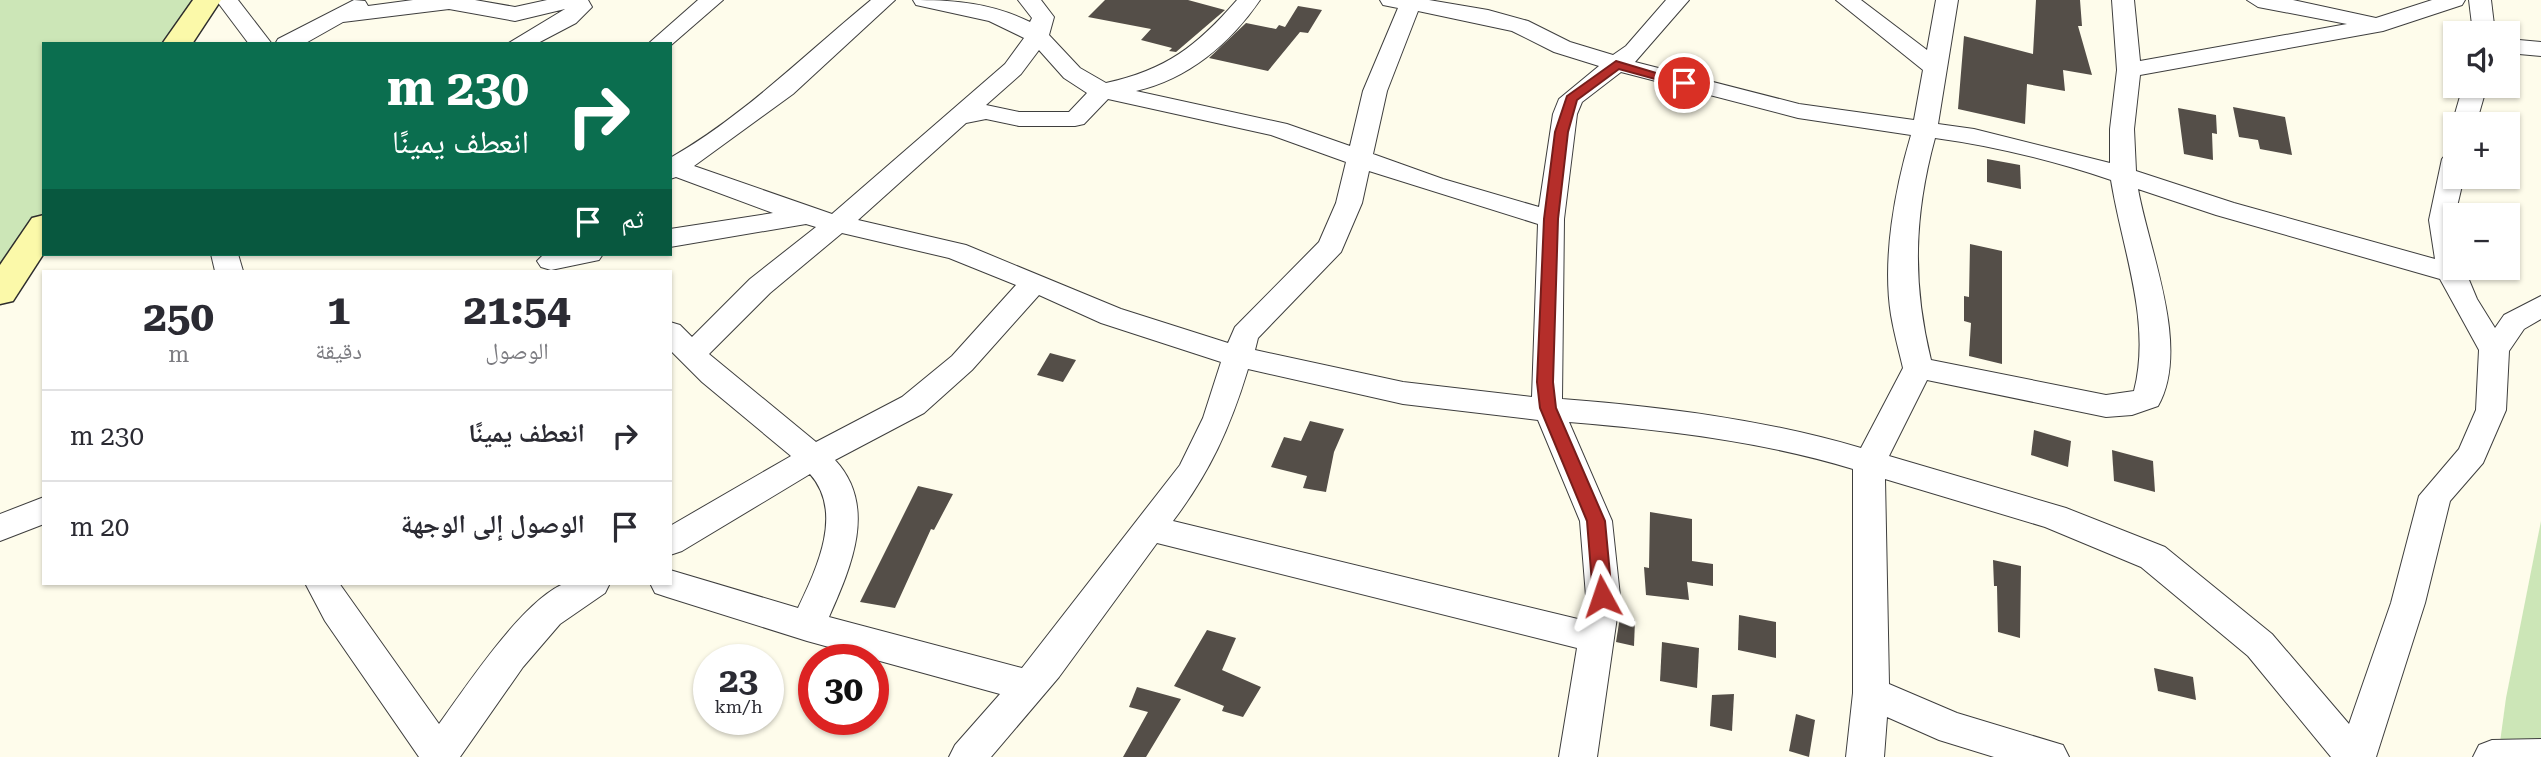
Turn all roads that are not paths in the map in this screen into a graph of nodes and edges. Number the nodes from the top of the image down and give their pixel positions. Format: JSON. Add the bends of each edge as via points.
{"nodes":[{"id":1,"x":207,"y":0,"type":"edge"},
{"id":2,"x":227,"y":0,"type":"edge"},
{"id":3,"x":366,"y":0,"type":"edge"},
{"id":4,"x":577,"y":0,"type":"edge"},
{"id":5,"x":589,"y":0,"type":"edge"},
{"id":6,"x":712,"y":0,"type":"edge"},
{"id":7,"x":884,"y":0,"type":"edge"},
{"id":8,"x":924,"y":0,"type":"edge"},
{"id":9,"x":1029,"y":0,"type":"edge"},
{"id":10,"x":1249,"y":0,"type":"edge"},
{"id":11,"x":1678,"y":0,"type":"edge"},
{"id":12,"x":1847,"y":0,"type":"edge"},
{"id":13,"x":1947,"y":0,"type":"edge"},
{"id":14,"x":2123,"y":0,"type":"edge"},
{"id":15,"x":2258,"y":0,"type":"edge"},
{"id":16,"x":2454,"y":0,"type":"edge"},
{"id":17,"x":2480,"y":0,"type":"edge"},
{"id":18,"x":1404,"y":1,"type":"edge"},
{"id":19,"x":2303,"y":5,"type":"edge"},
{"id":20,"x":340,"y":16,"type":"junction"},
{"id":21,"x":2483,"y":21,"type":"edge"},
{"id":22,"x":2384,"y":24,"type":"junction"},
{"id":23,"x":1037,"y":37,"type":"junction"},
{"id":24,"x":178,"y":42,"type":"edge"},
{"id":25,"x":259,"y":42,"type":"edge"},
{"id":26,"x":290,"y":42,"type":"edge"},
{"id":27,"x":522,"y":42,"type":"edge"},
{"id":28,"x":661,"y":42,"type":"edge"},
{"id":29,"x":2520,"y":47,"type":"edge"},
{"id":30,"x":2541,"y":49,"type":"edge"},
{"id":31,"x":1616,"y":64,"type":"junction"},
{"id":32,"x":1936,"y":68,"type":"junction"},
{"id":33,"x":2129,"y":70,"type":"junction"},
{"id":34,"x":1103,"y":91,"type":"junction"},
{"id":35,"x":957,"y":117,"type":"junction"},
{"id":36,"x":1924,"y":130,"type":"junction"},
{"id":37,"x":1357,"y":159,"type":"junction"},
{"id":38,"x":672,"y":168,"type":"edge"},
{"id":39,"x":2123,"y":174,"type":"junction"},
{"id":40,"x":806,"y":216,"type":"junction"},
{"id":41,"x":1551,"y":219,"type":"junction"},
{"id":42,"x":836,"y":223,"type":"junction"},
{"id":43,"x":42,"y":229,"type":"edge"},
{"id":44,"x":672,"y":238,"type":"edge"},
{"id":45,"x":579,"y":256,"type":"edge"},
{"id":46,"x":550,"y":262,"type":"edge"},
{"id":47,"x":2443,"y":271,"type":"edge"},
{"id":48,"x":2454,"y":280,"type":"edge"},
{"id":49,"x":1035,"y":282,"type":"junction"},
{"id":50,"x":0,"y":292,"type":"edge"},
{"id":51,"x":2541,"y":306,"type":"edge"},
{"id":52,"x":672,"y":334,"type":"edge"},
{"id":53,"x":2494,"y":349,"type":"junction"},
{"id":54,"x":692,"y":354,"type":"junction"},
{"id":55,"x":1236,"y":356,"type":"junction"},
{"id":56,"x":1918,"y":368,"type":"junction"},
{"id":57,"x":1548,"y":408,"type":"junction"},
{"id":58,"x":812,"y":458,"type":"junction"},
{"id":59,"x":1869,"y":463,"type":"junction"},
{"id":60,"x":42,"y":511,"type":"edge"},
{"id":61,"x":0,"y":528,"type":"edge"},
{"id":62,"x":1152,"y":529,"type":"junction"},
{"id":63,"x":672,"y":541,"type":"edge"},
{"id":64,"x":323,"y":585,"type":"edge"},
{"id":65,"x":590,"y":585,"type":"edge"},
{"id":66,"x":672,"y":585,"type":"edge"},
{"id":67,"x":807,"y":626,"type":"junction"},
{"id":68,"x":1596,"y":638,"type":"junction"},
{"id":69,"x":1030,"y":686,"type":"junction"},
{"id":70,"x":1871,"y":693,"type":"junction"},
{"id":71,"x":440,"y":755,"type":"edge"},
{"id":72,"x":2541,"y":756,"type":"edge"},
{"id":73,"x":968,"y":757,"type":"edge"},
{"id":74,"x":1578,"y":757,"type":"edge"},
{"id":75,"x":1864,"y":757,"type":"edge"},
{"id":76,"x":2050,"y":757,"type":"edge"},
{"id":77,"x":2356,"y":757,"type":"edge"},
{"id":78,"x":2492,"y":757,"type":"edge"}],
"edges":[{"from":1,"to":24,"type":"street"},
{"from":2,"to":25,"type":"street"},
{"from":3,"to":20,"type":"street"},
{"from":4,"to":20,"type":"street","via":[[515,14],[449,2]]},
{"from":5,"to":27,"type":"street","via":[[568,18]]},
{"from":6,"to":28,"type":"street"},
{"from":7,"to":38,"type":"street","via":[[785,89]]},
{"from":8,"to":23,"type":"street","via":[[985,12],[1015,22]]},
{"from":9,"to":23,"type":"street","via":[[1042,17]]},
{"from":10,"to":34,"type":"street","via":[[1216,38],[1182,65],[1139,83]]},
{"from":11,"to":31,"type":"street","via":[[1634,51]]},
{"from":12,"to":32,"type":"street"},
{"from":13,"to":32,"type":"street"},
{"from":14,"to":33,"type":"street"},
{"from":15,"to":19,"type":"street"},
{"from":16,"to":22,"type":"street"},
{"from":17,"to":21,"type":"street"},
{"from":18,"to":31,"type":"street","via":[[1489,17]]},
{"from":18,"to":37,"type":"street"},
{"from":19,"to":22,"type":"street"},
{"from":20,"to":26,"type":"street"},
{"from":22,"to":33,"type":"street"},
{"from":23,"to":34,"type":"street","via":[[1069,73]]},
{"from":23,"to":35,"type":"street","via":[[1013,69]]},
{"from":29,"to":30,"type":"street"},
{"from":31,"to":36,"type":"street","via":[[1798,111]]},
{"from":31,"to":41,"type":"street","via":[[1571,99],[1561,132]]},
{"from":32,"to":36,"type":"street"},
{"from":33,"to":39,"type":"street","via":[[2122,130]]},
{"from":34,"to":35,"type":"street","via":[[1075,119],[1019,119],[986,112]]},
{"from":34,"to":37,"type":"street","via":[[1278,129]]},
{"from":35,"to":42,"type":"street"},
{"from":36,"to":39,"type":"street","via":[[2024,146]]},
{"from":36,"to":56,"type":"street","via":[[1909,187],[1904,243],[1905,313]]},
{"from":37,"to":41,"type":"street"},
{"from":37,"to":55,"type":"street","via":[[1349,203],[1331,246],[1245,334]]},
{"from":38,"to":40,"type":"street"},
{"from":39,"to":47,"type":"street","via":[[2225,209]]},
{"from":39,"to":56,"type":"street","via":[[2155,325],[2155,367],[2147,398],[2106,406]]},
{"from":40,"to":42,"type":"street"},
{"from":40,"to":44,"type":"street"},
{"from":41,"to":57,"type":"street"},
{"from":42,"to":49,"type":"street","via":[[956,251]]},
{"from":42,"to":54,"type":"street","via":[[760,286]]},
{"from":43,"to":50,"type":"street"},
{"from":45,"to":46,"type":"street"},
{"from":48,"to":53,"type":"street"},
{"from":49,"to":55,"type":"street","via":[[1111,317]]},
{"from":49,"to":58,"type":"street","via":[[928,394]]},
{"from":51,"to":53,"type":"street","via":[[2514,322]]},
{"from":52,"to":54,"type":"street"},
{"from":53,"to":77,"type":"street","via":[[2491,410],[2472,455],[2435,496],[2408,603]]},
{"from":54,"to":58,"type":"street"},
{"from":55,"to":57,"type":"street","via":[[1403,393]]},
{"from":55,"to":62,"type":"street","via":[[1218,418],[1192,472]]},
{"from":56,"to":59,"type":"street"},
{"from":57,"to":59,"type":"street","via":[[1743,431]]},
{"from":57,"to":68,"type":"street","via":[[1596,521],[1602,596]]},
{"from":58,"to":63,"type":"street"},
{"from":58,"to":67,"type":"street","via":[[839,489],[842,525],[831,573]]},
{"from":59,"to":70,"type":"street"},
{"from":59,"to":77,"type":"street","via":[[2054,517],[2153,557],[2260,645]]},
{"from":60,"to":61,"type":"street"},
{"from":62,"to":68,"type":"street"},
{"from":62,"to":69,"type":"street"},
{"from":64,"to":71,"type":"street"},
{"from":65,"to":71,"type":"street","via":[[548,614],[510,656]]},
{"from":66,"to":67,"type":"street"},
{"from":67,"to":69,"type":"street"},
{"from":68,"to":74,"type":"street"},
{"from":69,"to":73,"type":"street"},
{"from":70,"to":75,"type":"street"},
{"from":70,"to":76,"type":"street","via":[[1952,728]]},
{"from":72,"to":78,"type":"street"}]}
